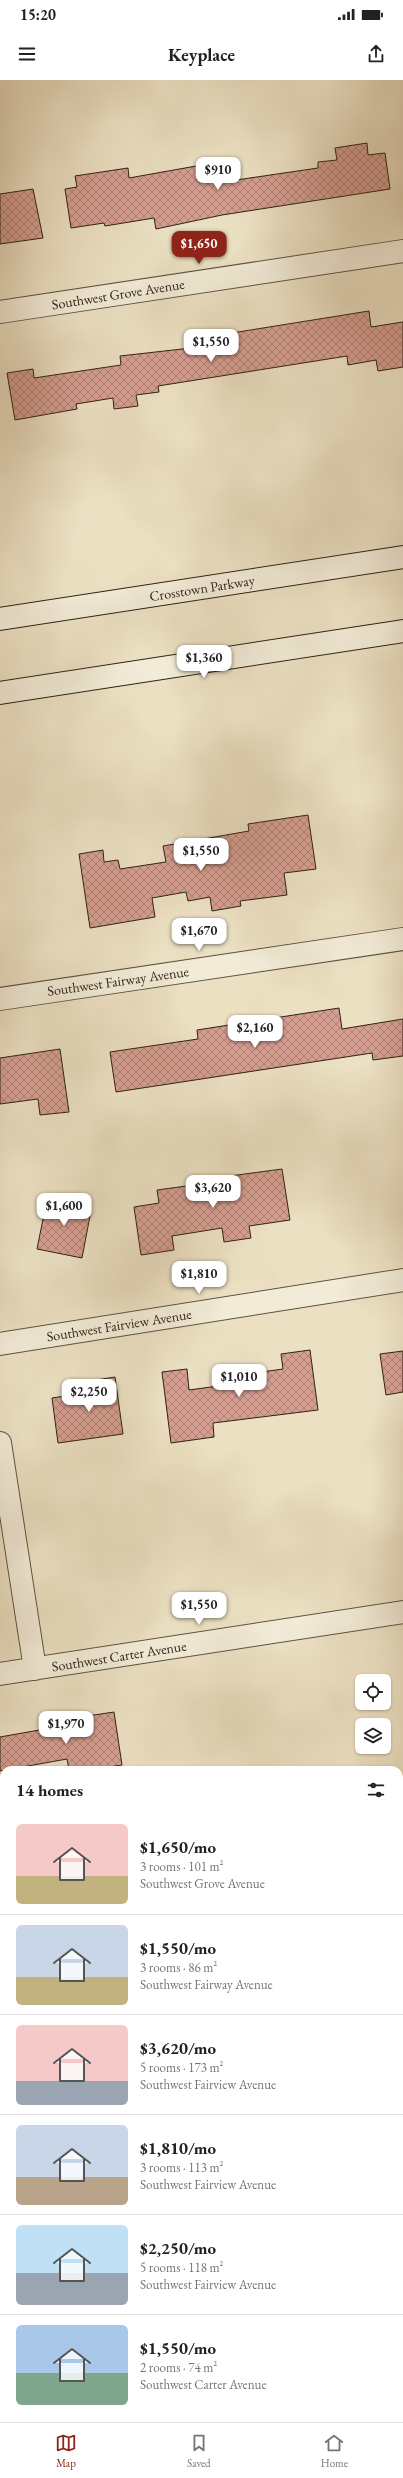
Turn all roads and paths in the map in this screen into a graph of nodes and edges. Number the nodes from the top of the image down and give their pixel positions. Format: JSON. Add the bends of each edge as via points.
{"nodes":[{"id":1,"x":403,"y":251,"type":"edge"},
{"id":2,"x":0,"y":312,"type":"edge"},
{"id":3,"x":403,"y":557,"type":"edge"},
{"id":4,"x":0,"y":619,"type":"edge"},
{"id":5,"x":403,"y":631,"type":"edge"},
{"id":6,"x":0,"y":693,"type":"edge"},
{"id":7,"x":403,"y":939,"type":"edge"},
{"id":8,"x":0,"y":999,"type":"edge"},
{"id":9,"x":403,"y":1280,"type":"edge"},
{"id":10,"x":0,"y":1344,"type":"edge"},
{"id":11,"x":0,"y":1444,"type":"edge"},
{"id":12,"x":403,"y":1612,"type":"edge"},
{"id":13,"x":35,"y":1669,"type":"junction"},
{"id":14,"x":0,"y":1674,"type":"edge"}],
"edges":[{"from":1,"to":2,"type":"street","name":"Southwest Grove Avenue"},
{"from":3,"to":4,"type":"street","name":"Crosstown Parkway"},
{"from":5,"to":6,"type":"street"},
{"from":7,"to":8,"type":"street","name":"Southwest Fairway Avenue"},
{"from":9,"to":10,"type":"street","name":"Southwest Fairview Avenue"},
{"from":11,"to":13,"type":"street"},
{"from":12,"to":13,"type":"street","name":"Southwest Carter Avenue"},
{"from":13,"to":14,"type":"street","name":"Southwest Carter Avenue"}]}
